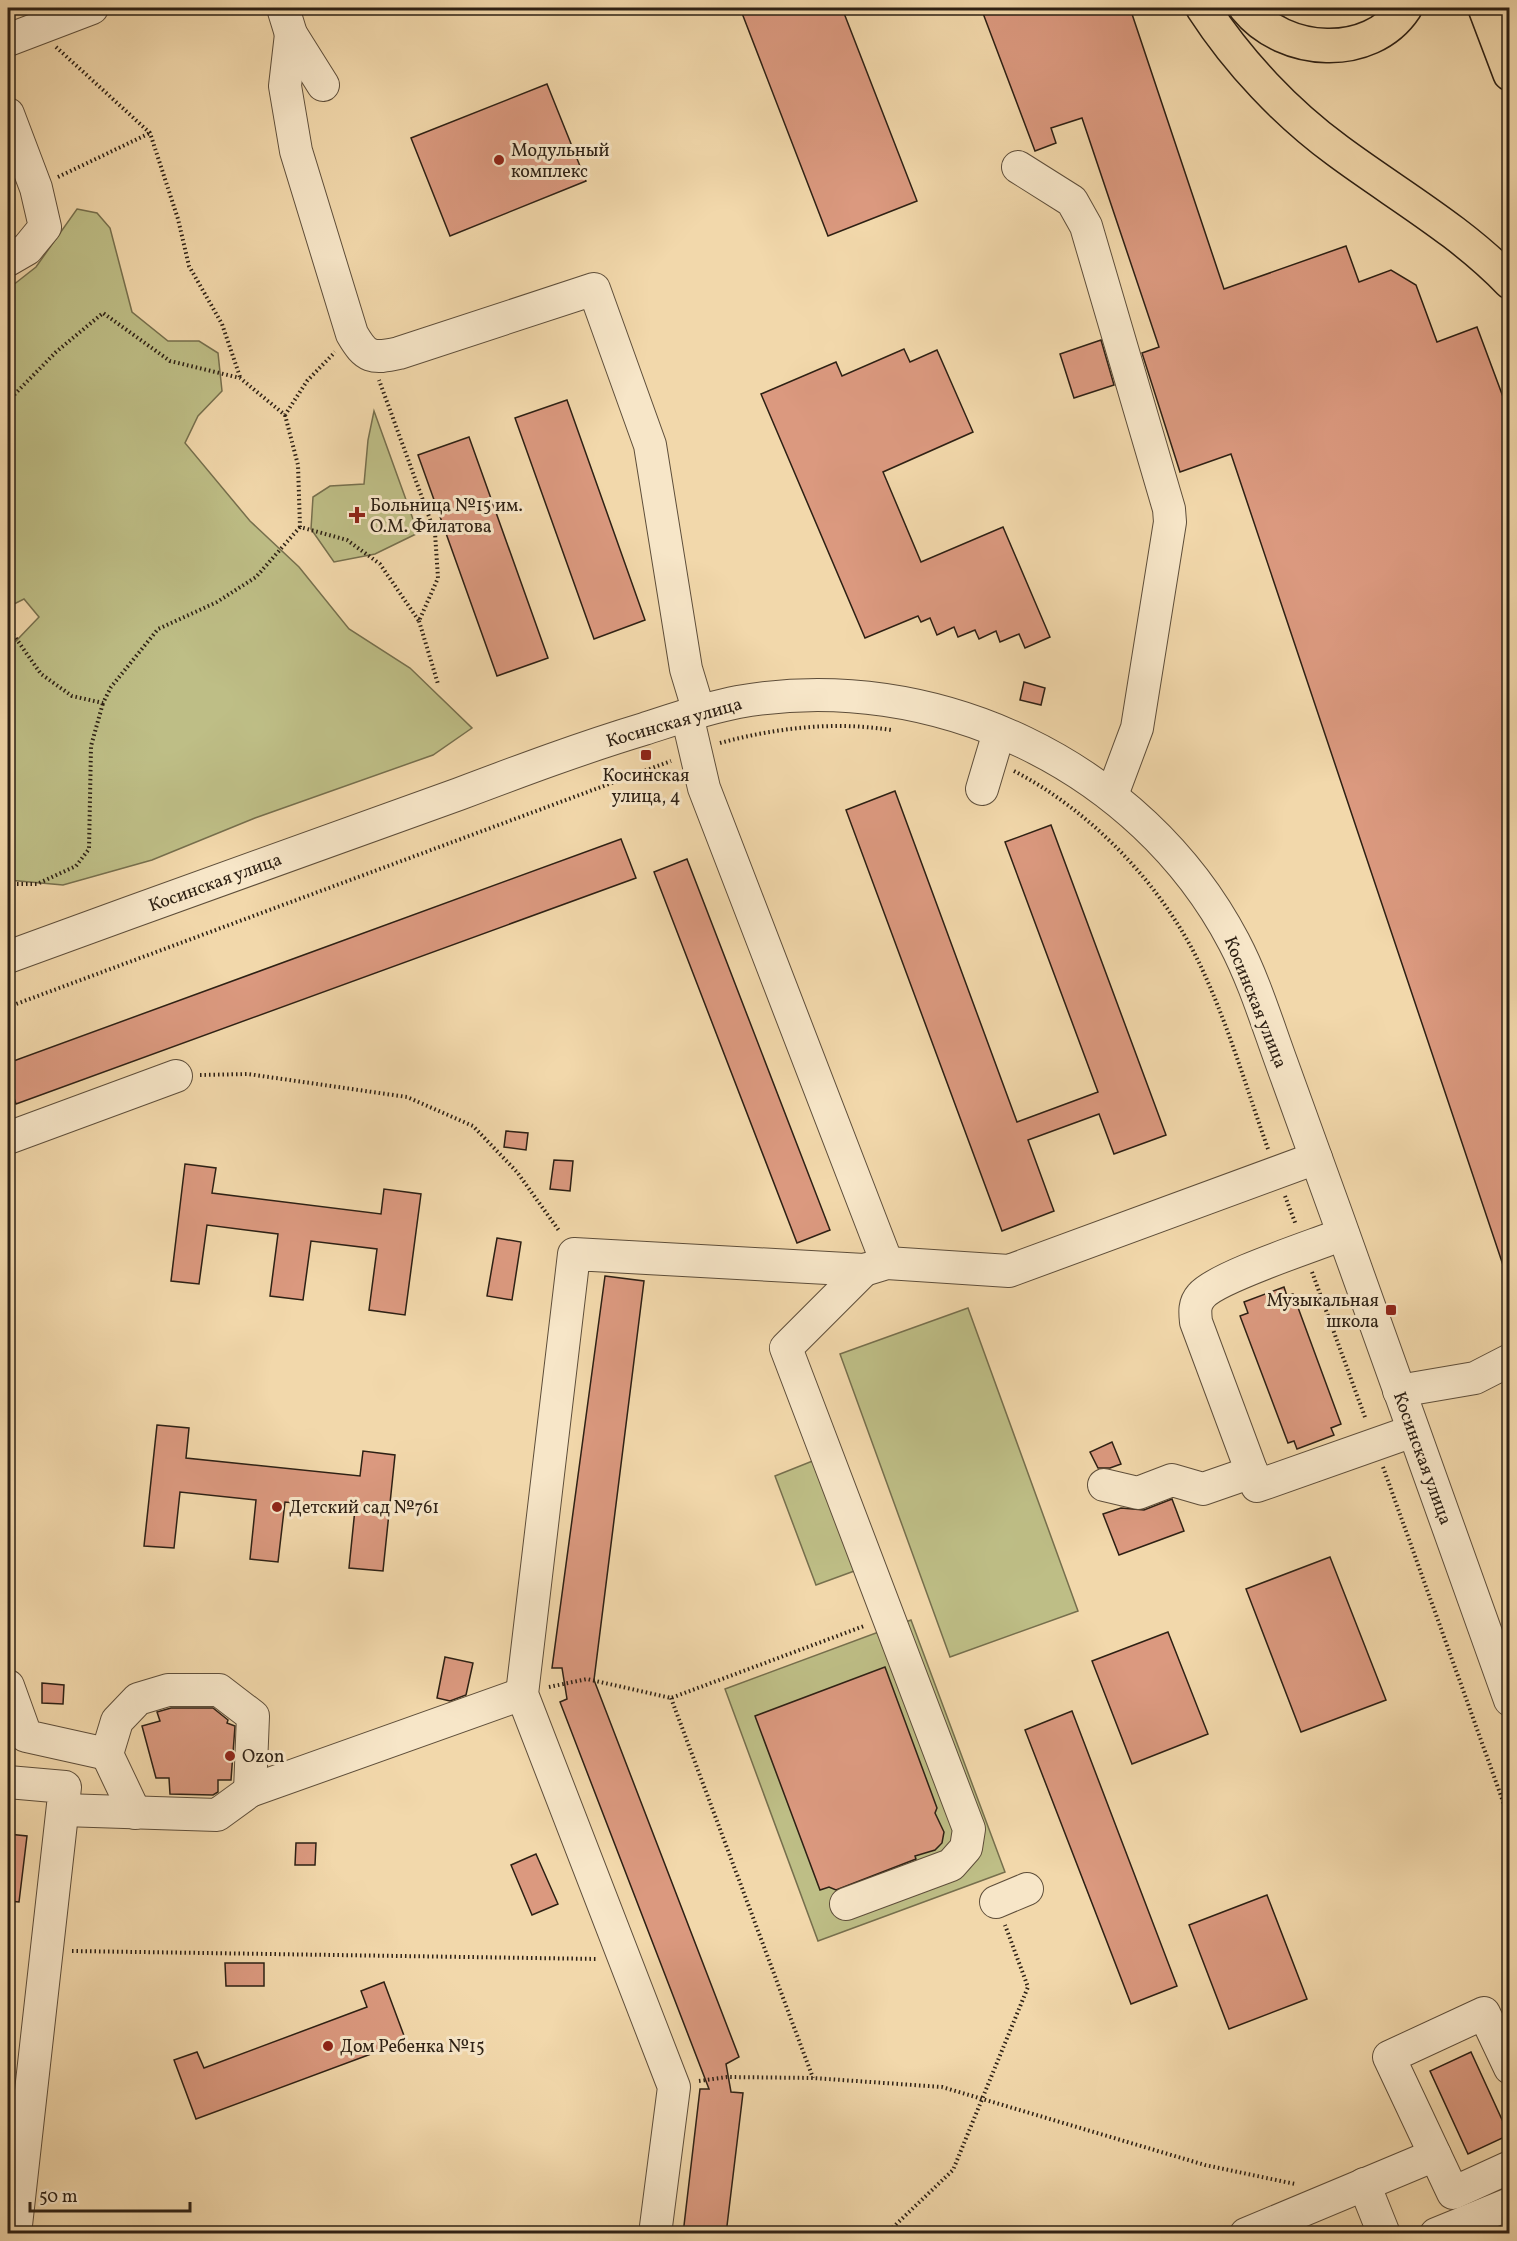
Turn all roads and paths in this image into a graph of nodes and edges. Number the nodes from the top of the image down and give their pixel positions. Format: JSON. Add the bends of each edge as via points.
{"nodes":[{"id":1,"x":92,"y":8,"type":"edge"},
{"id":2,"x":1203,"y":8,"type":"edge"},
{"id":3,"x":1246,"y":8,"type":"edge"},
{"id":4,"x":1405,"y":8,"type":"edge"},
{"id":5,"x":1485,"y":8,"type":"edge"},
{"id":6,"x":287,"y":21,"type":"edge"},
{"id":7,"x":39,"y":28,"type":"junction"},
{"id":8,"x":8,"y":40,"type":"edge"},
{"id":9,"x":1509,"y":74,"type":"edge"},
{"id":10,"x":323,"y":85,"type":"dead end"},
{"id":11,"x":8,"y":114,"type":"edge"},
{"id":12,"x":150,"y":133,"type":"junction"},
{"id":13,"x":1018,"y":167,"type":"dead end"},
{"id":14,"x":36,"y":188,"type":"junction"},
{"id":15,"x":8,"y":260,"type":"edge"},
{"id":16,"x":1509,"y":282,"type":"edge"},
{"id":17,"x":357,"y":343,"type":"junction"},
{"id":18,"x":240,"y":378,"type":"junction"},
{"id":19,"x":8,"y":401,"type":"edge"},
{"id":20,"x":285,"y":415,"type":"junction"},
{"id":21,"x":300,"y":527,"type":"junction"},
{"id":22,"x":419,"y":621,"type":"junction"},
{"id":23,"x":8,"y":627,"type":"edge"},
{"id":24,"x":438,"y":684,"type":"dead end"},
{"id":25,"x":103,"y":703,"type":"junction"},
{"id":26,"x":693,"y":713,"type":"junction"},
{"id":27,"x":897,"y":731,"type":"dead end"},
{"id":28,"x":696,"y":751,"type":"junction"},
{"id":29,"x":990,"y":760,"type":"junction"},
{"id":30,"x":1112,"y":795,"type":"junction"},
{"id":31,"x":8,"y":884,"type":"edge"},
{"id":32,"x":8,"y":957,"type":"edge"},
{"id":33,"x":8,"y":1007,"type":"edge"},
{"id":34,"x":176,"y":1076,"type":"joint"},
{"id":35,"x":10,"y":1130,"type":"edge"},
{"id":36,"x":1316,"y":1158,"type":"junction"},
{"id":37,"x":1276,"y":1171,"type":"junction"},
{"id":38,"x":1343,"y":1234,"type":"junction"},
{"id":39,"x":1304,"y":1249,"type":"junction"},
{"id":40,"x":574,"y":1254,"type":"junction"},
{"id":41,"x":875,"y":1267,"type":"junction"},
{"id":42,"x":1509,"y":1360,"type":"edge"},
{"id":43,"x":1399,"y":1391,"type":"junction"},
{"id":44,"x":1413,"y":1431,"type":"junction"},
{"id":45,"x":1375,"y":1444,"type":"junction"},
{"id":46,"x":1252,"y":1472,"type":"junction"},
{"id":47,"x":1104,"y":1485,"type":"dead end"},
{"id":48,"x":888,"y":1617,"type":"junction"},
{"id":49,"x":8,"y":1686,"type":"edge"},
{"id":50,"x":522,"y":1694,"type":"junction"},
{"id":51,"x":671,"y":1698,"type":"junction"},
{"id":52,"x":1509,"y":1700,"type":"edge"},
{"id":53,"x":107,"y":1754,"type":"junction"},
{"id":54,"x":8,"y":1782,"type":"edge"},
{"id":55,"x":250,"y":1791,"type":"junction"},
{"id":56,"x":63,"y":1810,"type":"junction"},
{"id":57,"x":135,"y":1813,"type":"junction"},
{"id":58,"x":1509,"y":1821,"type":"edge"},
{"id":59,"x":1027,"y":1889,"type":"dead end"},
{"id":60,"x":996,"y":1902,"type":"dead end"},
{"id":61,"x":846,"y":1904,"type":"dead end"},
{"id":62,"x":48,"y":1951,"type":"junction"},
{"id":63,"x":623,"y":1959,"type":"junction"},
{"id":64,"x":1028,"y":1987,"type":"dead end"},
{"id":65,"x":1509,"y":2068,"type":"edge"},
{"id":66,"x":813,"y":2078,"type":"junction"},
{"id":67,"x":708,"y":2079,"type":"dead end"},
{"id":68,"x":983,"y":2099,"type":"junction"},
{"id":69,"x":1435,"y":2155,"type":"junction"},
{"id":70,"x":1509,"y":2167,"type":"edge"},
{"id":71,"x":1306,"y":2182,"type":"dead end"},
{"id":72,"x":1364,"y":2184,"type":"junction"},
{"id":73,"x":1509,"y":2211,"type":"edge"},
{"id":74,"x":15,"y":2234,"type":"edge"},
{"id":75,"x":655,"y":2234,"type":"edge"},
{"id":76,"x":886,"y":2234,"type":"edge"},
{"id":77,"x":1246,"y":2234,"type":"edge"},
{"id":78,"x":1384,"y":2234,"type":"edge"},
{"id":79,"x":1436,"y":2234,"type":"edge"}],
"edges":[{"from":1,"to":7,"type":"street"},
{"from":2,"to":16,"type":"main road","via":[[1252,71],[1302,122],[1468,244]]},
{"from":3,"to":4,"type":"main road","via":[[1277,32],[1295,40],[1326,45],[1352,43],[1378,33]]},
{"from":5,"to":9,"type":"main road"},
{"from":6,"to":10,"type":"street"},
{"from":6,"to":17,"type":"street","via":[[285,86],[296,151]]},
{"from":7,"to":8,"type":"street"},
{"from":7,"to":12,"type":"path","via":[[67,60]]},
{"from":11,"to":14,"type":"street"},
{"from":12,"to":14,"type":"path"},
{"from":12,"to":18,"type":"path","via":[[189,266],[222,324]]},
{"from":13,"to":30,"type":"street","via":[[1063,193],[1083,219],[1170,522],[1137,728]]},
{"from":14,"to":15,"type":"street","via":[[45,227],[27,249]]},
{"from":17,"to":20,"type":"path","via":[[307,381]]},
{"from":17,"to":22,"type":"path","via":[[379,381],[435,533],[438,578]]},
{"from":17,"to":26,"type":"street","via":[[378,358],[594,289],[650,445]]},
{"from":18,"to":19,"type":"path","via":[[170,361],[103,313],[56,352]]},
{"from":18,"to":20,"type":"path"},
{"from":20,"to":21,"type":"path","via":[[298,465]]},
{"from":21,"to":22,"type":"path","via":[[347,540],[380,564]]},
{"from":21,"to":25,"type":"path","via":[[256,577],[217,602],[158,629],[111,687]]},
{"from":22,"to":24,"type":"path"},
{"from":23,"to":25,"type":"path","via":[[41,674],[72,696]]},
{"from":25,"to":31,"type":"path","via":[[91,746],[89,849],[76,866],[37,884]]},
{"from":26,"to":28,"type":"street"},
{"from":26,"to":29,"type":"street","name":"Косинская улица","via":[[770,698],[847,695],[920,704],[955,713]]},
{"from":26,"to":32,"type":"street","name":"Косинская улица","via":[[549,760]]},
{"from":27,"to":28,"type":"path","via":[[854,727],[782,729]]},
{"from":28,"to":33,"type":"path"},
{"from":28,"to":41,"type":"street","via":[[704,788]]},
{"from":29,"to":30,"type":"street","name":"Косинская улица","via":[[1055,760]]},
{"from":29,"to":37,"type":"path","via":[[1066,803],[1119,851],[1174,920],[1211,990]]},
{"from":30,"to":36,"type":"street","name":"Косинская улица","via":[[1170,851],[1226,928],[1252,982]]},
{"from":34,"to":35,"type":"street"},
{"from":34,"to":40,"type":"path","via":[[248,1074],[373,1091],[408,1097],[473,1126],[517,1172]]},
{"from":36,"to":37,"type":"street"},
{"from":36,"to":38,"type":"street","name":"Косинская улица"},
{"from":37,"to":39,"type":"path"},
{"from":37,"to":41,"type":"street","via":[[1009,1271]]},
{"from":38,"to":39,"type":"street"},
{"from":38,"to":43,"type":"street","name":"Косинская улица"},
{"from":39,"to":45,"type":"path"},
{"from":39,"to":46,"type":"street","via":[[1220,1282],[1202,1295],[1195,1307],[1196,1322]]},
{"from":40,"to":41,"type":"street"},
{"from":40,"to":50,"type":"street"},
{"from":41,"to":48,"type":"street","via":[[786,1348]]},
{"from":42,"to":43,"type":"street","via":[[1475,1378]]},
{"from":43,"to":44,"type":"street","name":"Косинская улица"},
{"from":44,"to":45,"type":"street"},
{"from":44,"to":52,"type":"street","name":"Косинская улица"},
{"from":45,"to":46,"type":"street","via":[[1257,1486]]},
{"from":45,"to":58,"type":"path"},
{"from":46,"to":47,"type":"street","via":[[1203,1489],[1172,1480],[1138,1493]]},
{"from":48,"to":51,"type":"path"},
{"from":48,"to":61,"type":"street","via":[[969,1829],[966,1848],[951,1865]]},
{"from":49,"to":53,"type":"street","via":[[27,1736]]},
{"from":50,"to":51,"type":"path","via":[[587,1679]]},
{"from":50,"to":55,"type":"street"},
{"from":50,"to":63,"type":"street"},
{"from":51,"to":66,"type":"path"},
{"from":53,"to":55,"type":"street","via":[[117,1721],[138,1699],[168,1690],[219,1690],[253,1716]]},
{"from":53,"to":57,"type":"street"},
{"from":54,"to":56,"type":"street","via":[[65,1787]]},
{"from":55,"to":57,"type":"street","via":[[218,1815]]},
{"from":56,"to":57,"type":"street"},
{"from":56,"to":62,"type":"street"},
{"from":59,"to":60,"type":"street"},
{"from":62,"to":63,"type":"path"},
{"from":62,"to":74,"type":"street"},
{"from":63,"to":75,"type":"street","via":[[674,2086]]},
{"from":64,"to":68,"type":"path"},
{"from":65,"to":69,"type":"street","via":[[1484,2013],[1389,2057]]},
{"from":66,"to":67,"type":"path"},
{"from":66,"to":68,"type":"path","via":[[942,2087]]},
{"from":68,"to":71,"type":"path","via":[[1205,2165],[1294,2184]]},
{"from":68,"to":76,"type":"path","via":[[953,2170]]},
{"from":69,"to":70,"type":"street","via":[[1453,2193]]},
{"from":69,"to":72,"type":"street"},
{"from":72,"to":77,"type":"street"},
{"from":72,"to":78,"type":"street"},
{"from":73,"to":79,"type":"street","via":[[1507,2205]]}]}
